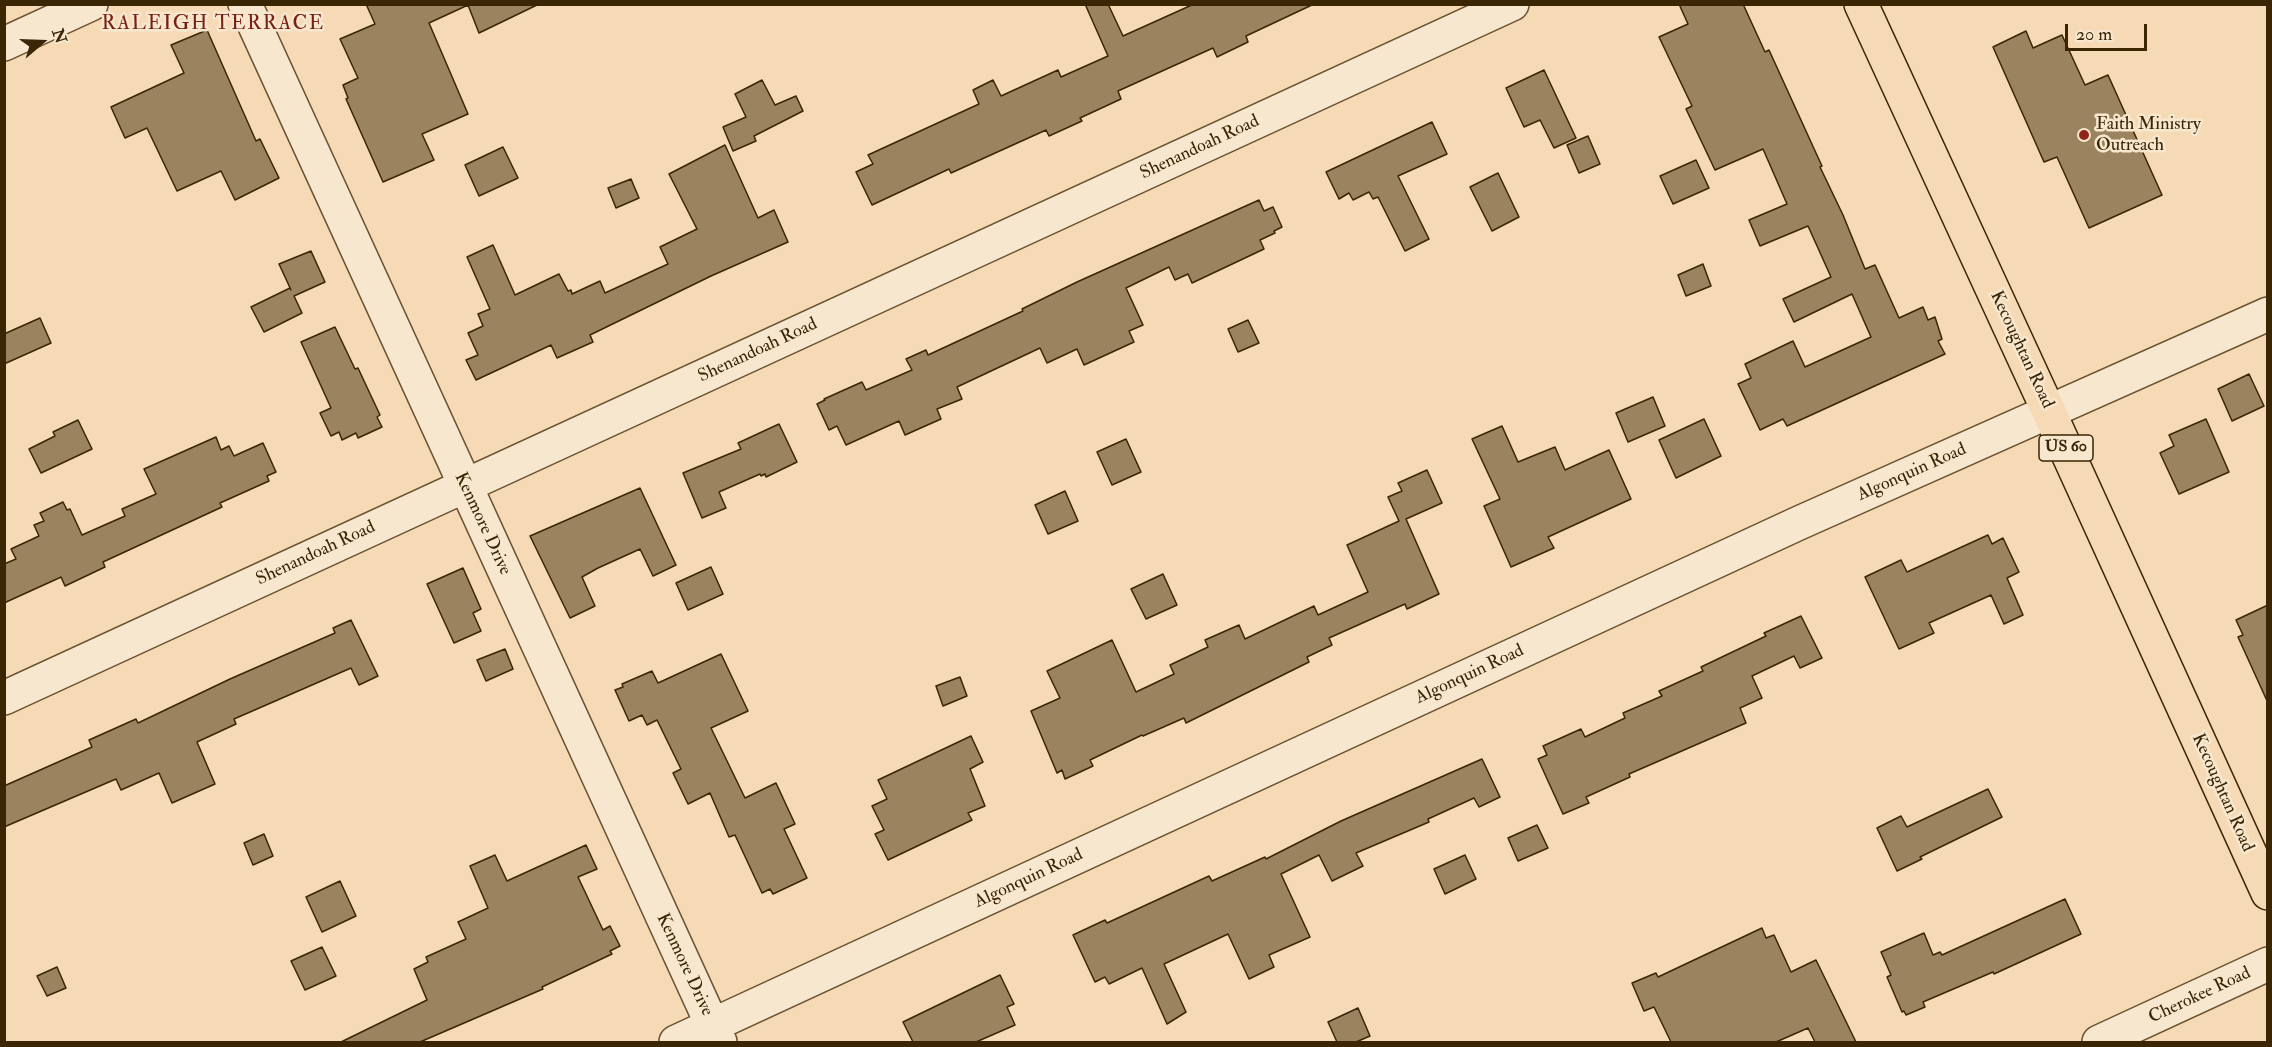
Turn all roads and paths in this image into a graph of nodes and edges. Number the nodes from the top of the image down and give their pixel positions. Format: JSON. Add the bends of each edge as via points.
{"nodes":[{"id":1,"x":91,"y":4,"type":"edge"},
{"id":2,"x":245,"y":4,"type":"edge"},
{"id":3,"x":1512,"y":4,"type":"edge"},
{"id":4,"x":1862,"y":4,"type":"edge"},
{"id":5,"x":4,"y":44,"type":"edge"},
{"id":6,"x":2268,"y":314,"type":"edge"},
{"id":7,"x":2049,"y":412,"type":"junction"},
{"id":8,"x":464,"y":485,"type":"junction"},
{"id":9,"x":4,"y":698,"type":"edge"},
{"id":10,"x":2268,"y":893,"type":"edge"},
{"id":11,"x":2268,"y":964,"type":"edge"},
{"id":12,"x":716,"y":1034,"type":"edge"},
{"id":13,"x":676,"y":1042,"type":"edge"},
{"id":14,"x":2099,"y":1042,"type":"edge"}],
"edges":[{"from":1,"to":5,"type":"street"},
{"from":2,"to":8,"type":"street","name":"Kenmore Drive"},
{"from":3,"to":8,"type":"street","name":"Shenandoah Road"},
{"from":4,"to":7,"type":"main road","name":"Kecoughtan Road","number":"US 60"},
{"from":6,"to":7,"type":"street","name":"Algonquin Road"},
{"from":7,"to":10,"type":"main road","name":"Kecoughtan Road","number":"US 60"},
{"from":7,"to":12,"type":"street","name":"Algonquin Road","via":[[1799,523]]},
{"from":8,"to":9,"type":"street","name":"Shenandoah Road"},
{"from":8,"to":12,"type":"street","name":"Kenmore Drive"},
{"from":11,"to":14,"type":"street","name":"Cherokee Road"},
{"from":12,"to":13,"type":"street","name":"Algonquin Road"}]}
